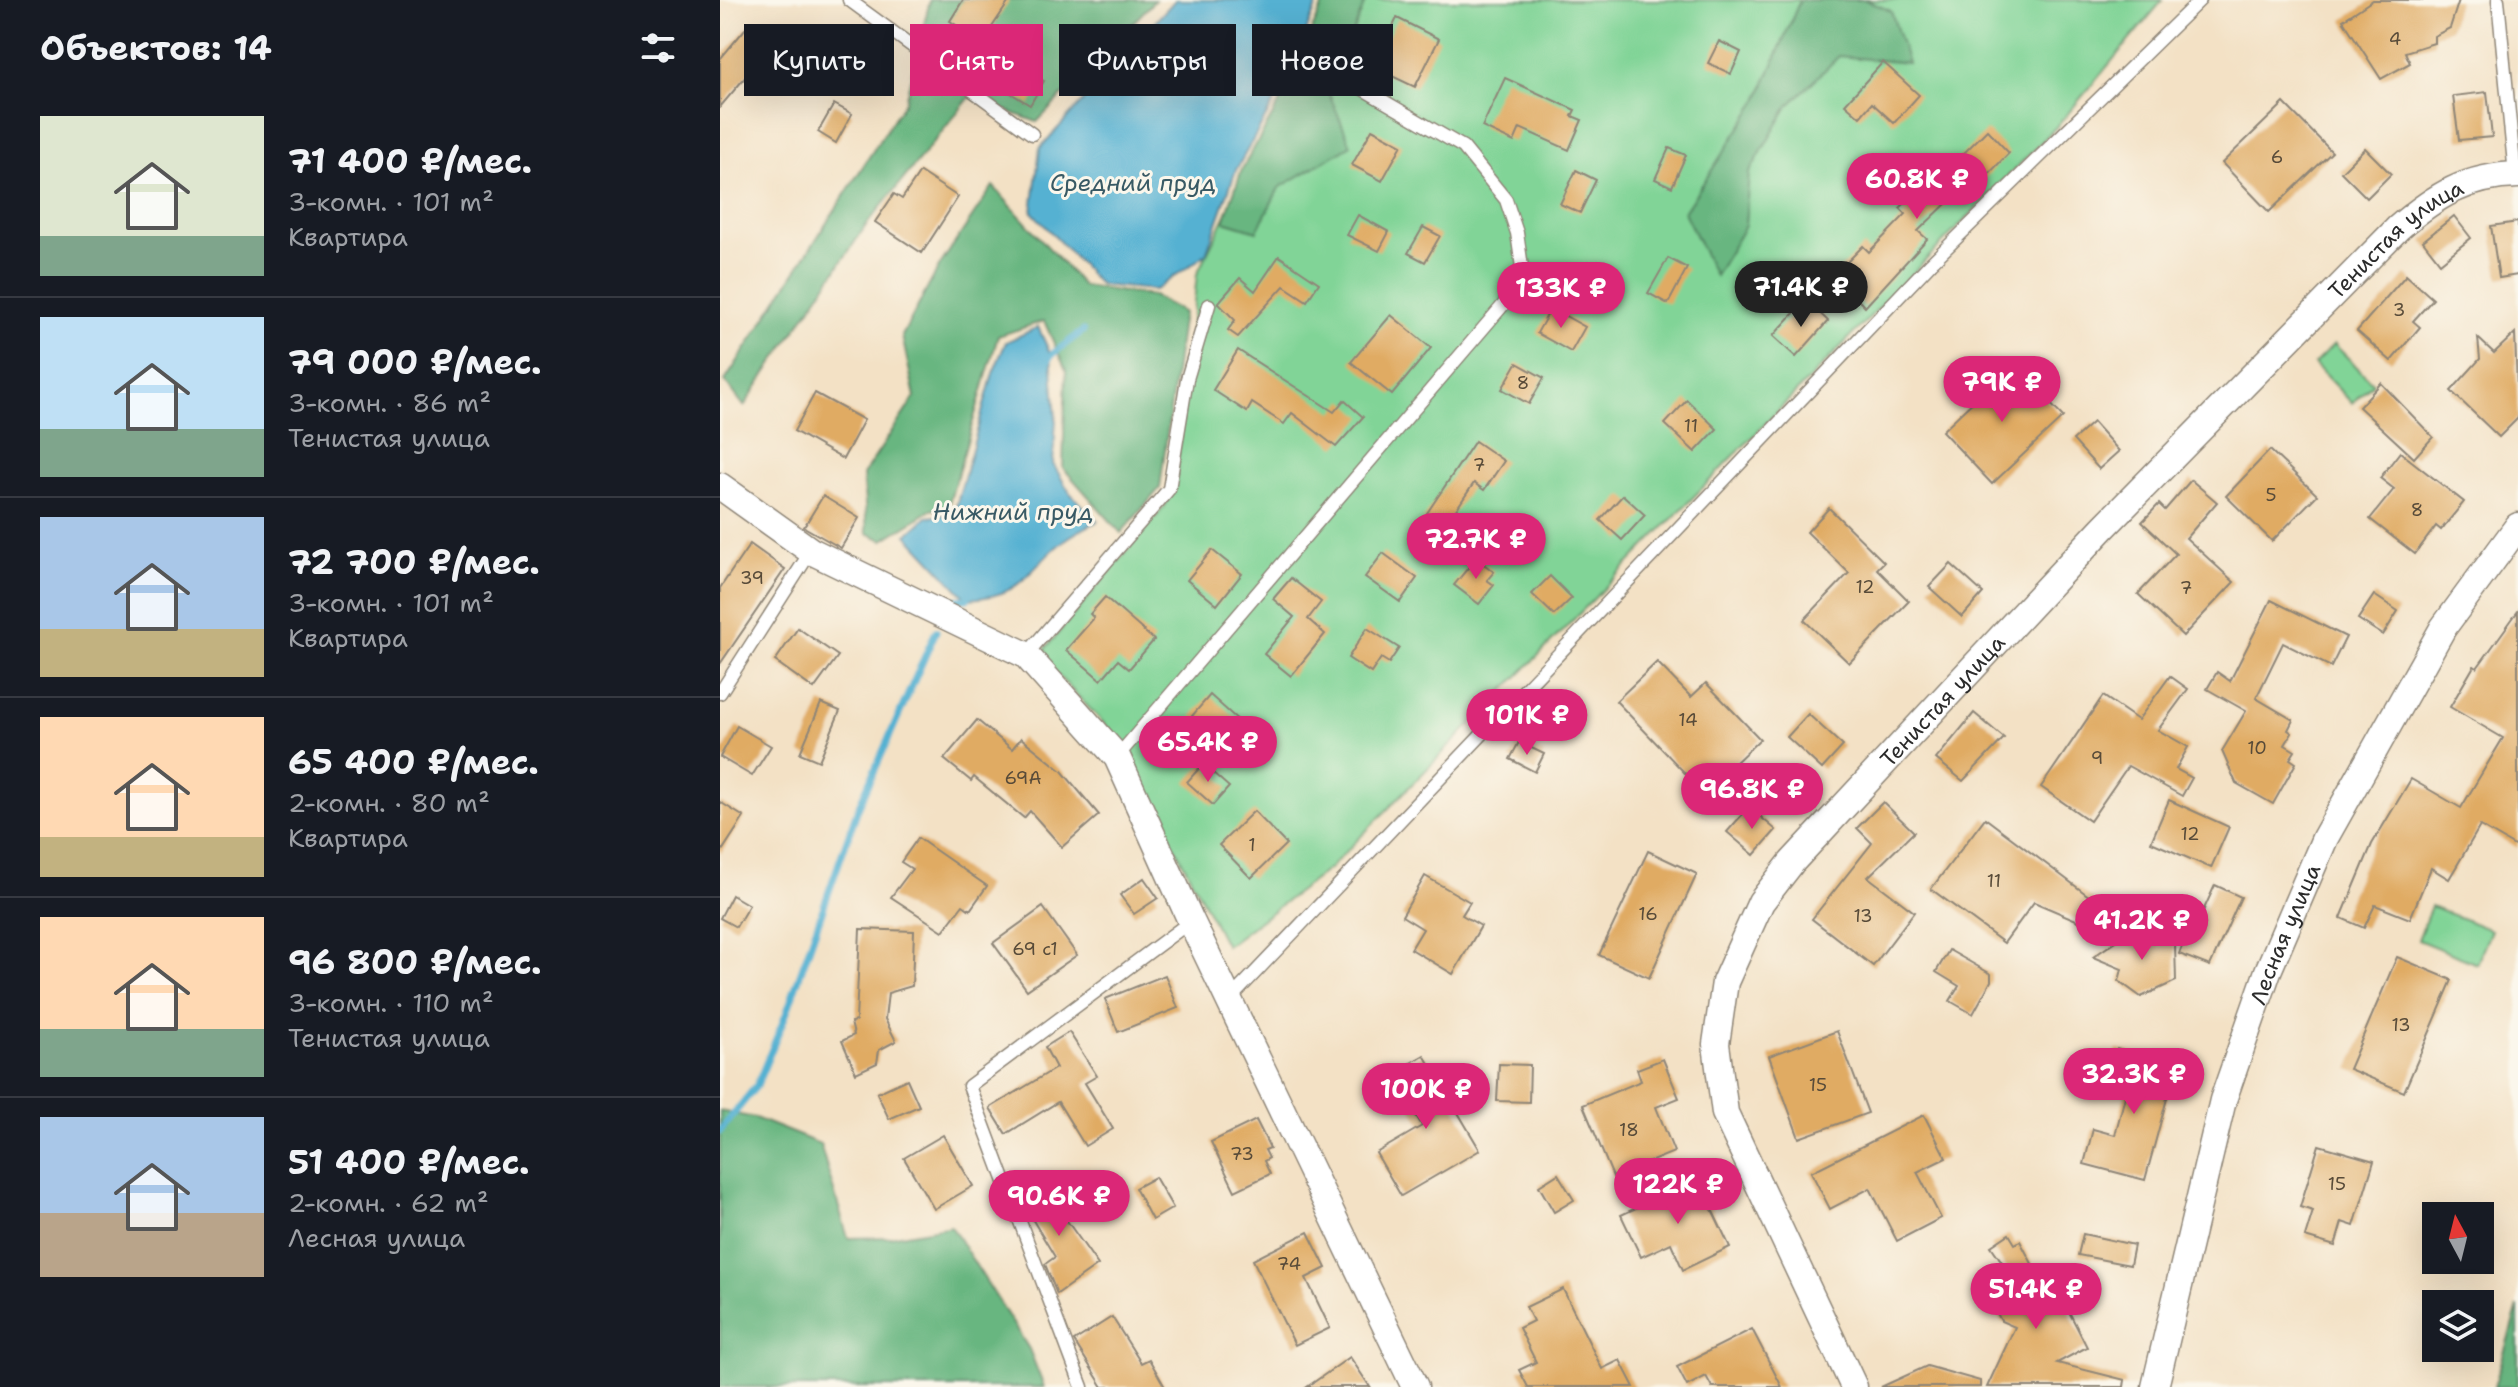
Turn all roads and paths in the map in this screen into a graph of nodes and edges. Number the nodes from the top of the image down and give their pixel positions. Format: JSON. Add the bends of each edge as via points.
{"nodes":[{"id":1,"x":849,"y":0,"type":"edge"},
{"id":2,"x":2200,"y":0,"type":"edge"},
{"id":3,"x":2498,"y":0,"type":"edge"},
{"id":4,"x":1375,"y":96,"type":"edge"},
{"id":5,"x":1032,"y":134,"type":"dead end"},
{"id":6,"x":2517,"y":175,"type":"edge"},
{"id":7,"x":1209,"y":305,"type":"dead end"},
{"id":8,"x":720,"y":486,"type":"edge"},
{"id":9,"x":2518,"y":526,"type":"edge"},
{"id":10,"x":811,"y":551,"type":"junction"},
{"id":11,"x":1026,"y":655,"type":"junction"},
{"id":12,"x":720,"y":693,"type":"edge"},
{"id":13,"x":1117,"y":757,"type":"junction"},
{"id":14,"x":1191,"y":921,"type":"junction"},
{"id":15,"x":1230,"y":999,"type":"junction"},
{"id":16,"x":1082,"y":1387,"type":"edge"},
{"id":17,"x":1415,"y":1387,"type":"edge"},
{"id":18,"x":1854,"y":1387,"type":"edge"},
{"id":19,"x":2155,"y":1387,"type":"edge"}],
"edges":[{"from":1,"to":5,"type":"lane"},
{"from":2,"to":15,"type":"lane","via":[[1931,263]]},
{"from":3,"to":6,"type":"lane"},
{"from":4,"to":13,"type":"lane","via":[[1463,147],[1506,200],[1522,267],[1504,304]]},
{"from":6,"to":18,"type":"street","name":"Тенистая улица","via":[[2465,182],[2429,201],[2398,228],[2102,529],[1803,850],[1761,902],[1725,982],[1716,1044],[1725,1113]]},
{"from":7,"to":11,"type":"lane","via":[[1187,379],[1169,489]]},
{"from":8,"to":10,"type":"street"},
{"from":9,"to":19,"type":"street","name":"Лесная улица","via":[[2443,628],[2332,825],[2268,971],[2223,1100]]},
{"from":10,"to":11,"type":"street"},
{"from":10,"to":12,"type":"lane"},
{"from":11,"to":13,"type":"street"},
{"from":13,"to":14,"type":"street"},
{"from":14,"to":15,"type":"street"},
{"from":14,"to":16,"type":"lane","via":[[969,1086]]},
{"from":15,"to":17,"type":"street"}]}
